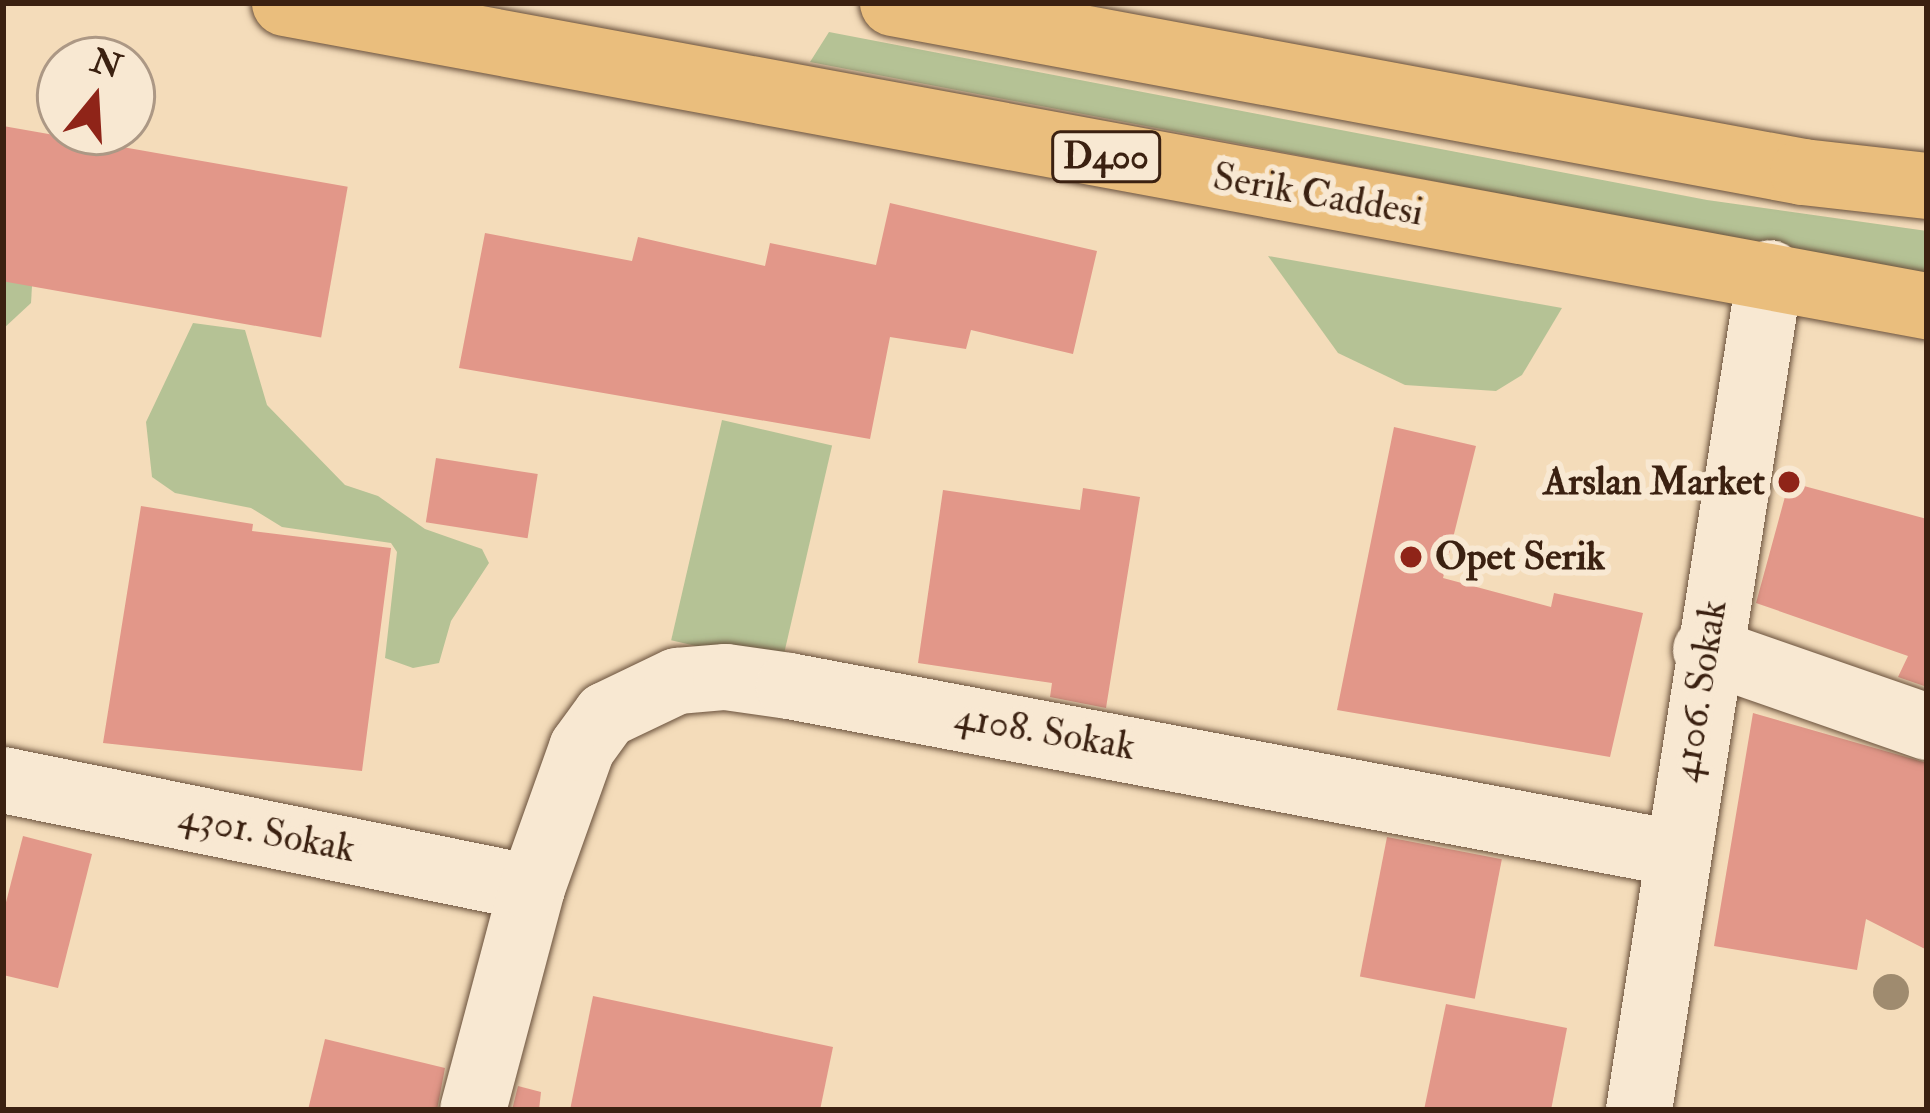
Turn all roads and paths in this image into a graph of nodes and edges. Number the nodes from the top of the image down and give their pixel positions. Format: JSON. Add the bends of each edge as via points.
{"nodes":[{"id":1,"x":285,"y":3,"type":"edge"},
{"id":2,"x":893,"y":3,"type":"edge"},
{"id":3,"x":1927,"y":186,"type":"edge"},
{"id":4,"x":1770,"y":273,"type":"junction"},
{"id":5,"x":1927,"y":307,"type":"edge"},
{"id":6,"x":1706,"y":650,"type":"junction"},
{"id":7,"x":1927,"y":727,"type":"edge"},
{"id":8,"x":3,"y":779,"type":"edge"},
{"id":9,"x":1674,"y":853,"type":"junction"},
{"id":10,"x":532,"y":887,"type":"junction"},
{"id":11,"x":472,"y":1110,"type":"edge"},
{"id":12,"x":1639,"y":1110,"type":"edge"}],
"edges":[{"from":1,"to":4,"type":"highway","name":"Serik Caddesi","number":"D400"},
{"from":2,"to":3,"type":"highway","via":[[1803,172]]},
{"from":4,"to":5,"type":"highway","name":"Serik Caddesi","number":"D400"},
{"from":4,"to":6,"type":"street","name":"4106. Sokak"},
{"from":6,"to":7,"type":"street"},
{"from":6,"to":9,"type":"street","name":"4106. Sokak"},
{"from":8,"to":10,"type":"street","name":"4301. Sokak"},
{"from":9,"to":10,"type":"street","name":"4108. Sokak","via":[[726,677],[677,681],[606,715],[566,784]]},
{"from":9,"to":12,"type":"street","name":"4106. Sokak"},
{"from":10,"to":11,"type":"street","name":"4108. Sokak"}]}
